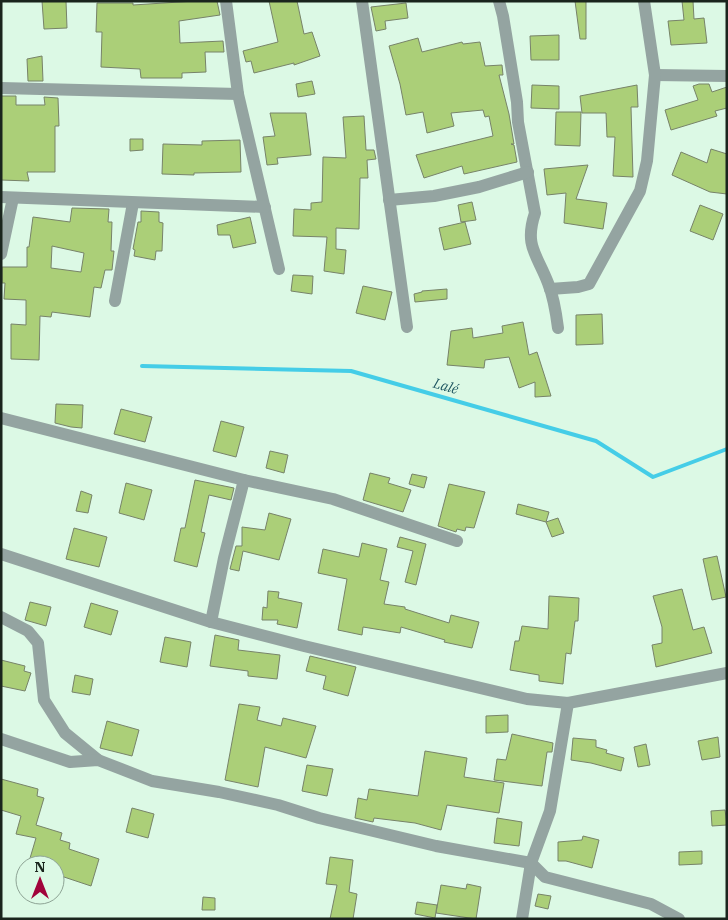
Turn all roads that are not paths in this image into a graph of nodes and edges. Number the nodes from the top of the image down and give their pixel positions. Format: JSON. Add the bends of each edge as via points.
{"nodes":[{"id":1,"x":226,"y":1,"type":"edge"},
{"id":2,"x":362,"y":1,"type":"edge"},
{"id":3,"x":499,"y":1,"type":"edge"},
{"id":4,"x":644,"y":1,"type":"edge"},
{"id":5,"x":655,"y":75,"type":"junction"},
{"id":6,"x":727,"y":76,"type":"edge"},
{"id":7,"x":1,"y":88,"type":"edge"},
{"id":8,"x":238,"y":94,"type":"junction"},
{"id":9,"x":528,"y":172,"type":"junction"},
{"id":10,"x":7,"y":198,"type":"edge"},
{"id":11,"x":389,"y":200,"type":"junction"},
{"id":12,"x":133,"y":203,"type":"junction"},
{"id":13,"x":264,"y":207,"type":"junction"},
{"id":14,"x":1,"y":254,"type":"edge"},
{"id":15,"x":279,"y":268,"type":"dead end"},
{"id":16,"x":550,"y":288,"type":"junction"},
{"id":17,"x":115,"y":300,"type":"dead end"},
{"id":18,"x":407,"y":327,"type":"dead end"},
{"id":19,"x":558,"y":328,"type":"dead end"},
{"id":20,"x":1,"y":418,"type":"edge"},
{"id":21,"x":244,"y":480,"type":"junction"},
{"id":22,"x":457,"y":541,"type":"dead end"},
{"id":23,"x":1,"y":554,"type":"edge"},
{"id":24,"x":1,"y":617,"type":"edge"},
{"id":25,"x":212,"y":622,"type":"junction"},
{"id":26,"x":727,"y":673,"type":"edge"},
{"id":27,"x":568,"y":703,"type":"junction"},
{"id":28,"x":1,"y":739,"type":"edge"},
{"id":29,"x":98,"y":760,"type":"junction"},
{"id":30,"x":531,"y":863,"type":"junction"},
{"id":31,"x":522,"y":919,"type":"edge"},
{"id":32,"x":679,"y":919,"type":"edge"}],
"edges":[{"from":1,"to":8,"type":"street"},
{"from":2,"to":11,"type":"street"},
{"from":3,"to":9,"type":"street"},
{"from":4,"to":5,"type":"street"},
{"from":5,"to":6,"type":"street"},
{"from":5,"to":16,"type":"street","via":[[647,161],[640,192],[589,284]]},
{"from":7,"to":8,"type":"street"},
{"from":8,"to":13,"type":"street"},
{"from":9,"to":11,"type":"street","via":[[479,187]]},
{"from":9,"to":16,"type":"street","via":[[535,213],[530,242]]},
{"from":10,"to":12,"type":"street"},
{"from":10,"to":14,"type":"street"},
{"from":11,"to":18,"type":"street"},
{"from":12,"to":13,"type":"street"},
{"from":12,"to":17,"type":"street"},
{"from":13,"to":15,"type":"street"},
{"from":16,"to":19,"type":"street"},
{"from":20,"to":21,"type":"street"},
{"from":21,"to":22,"type":"street","via":[[333,499]]},
{"from":21,"to":25,"type":"street"},
{"from":23,"to":25,"type":"street"},
{"from":24,"to":29,"type":"street","via":[[28,631],[38,644],[44,700],[65,733]]},
{"from":25,"to":27,"type":"street","via":[[527,699]]},
{"from":26,"to":27,"type":"street"},
{"from":27,"to":30,"type":"street","via":[[550,811]]},
{"from":28,"to":29,"type":"street","via":[[70,762]]},
{"from":29,"to":30,"type":"street","via":[[152,781],[278,804],[319,818],[436,846]]},
{"from":30,"to":31,"type":"street"},
{"from":30,"to":32,"type":"street","via":[[545,876],[651,904]]}]}
